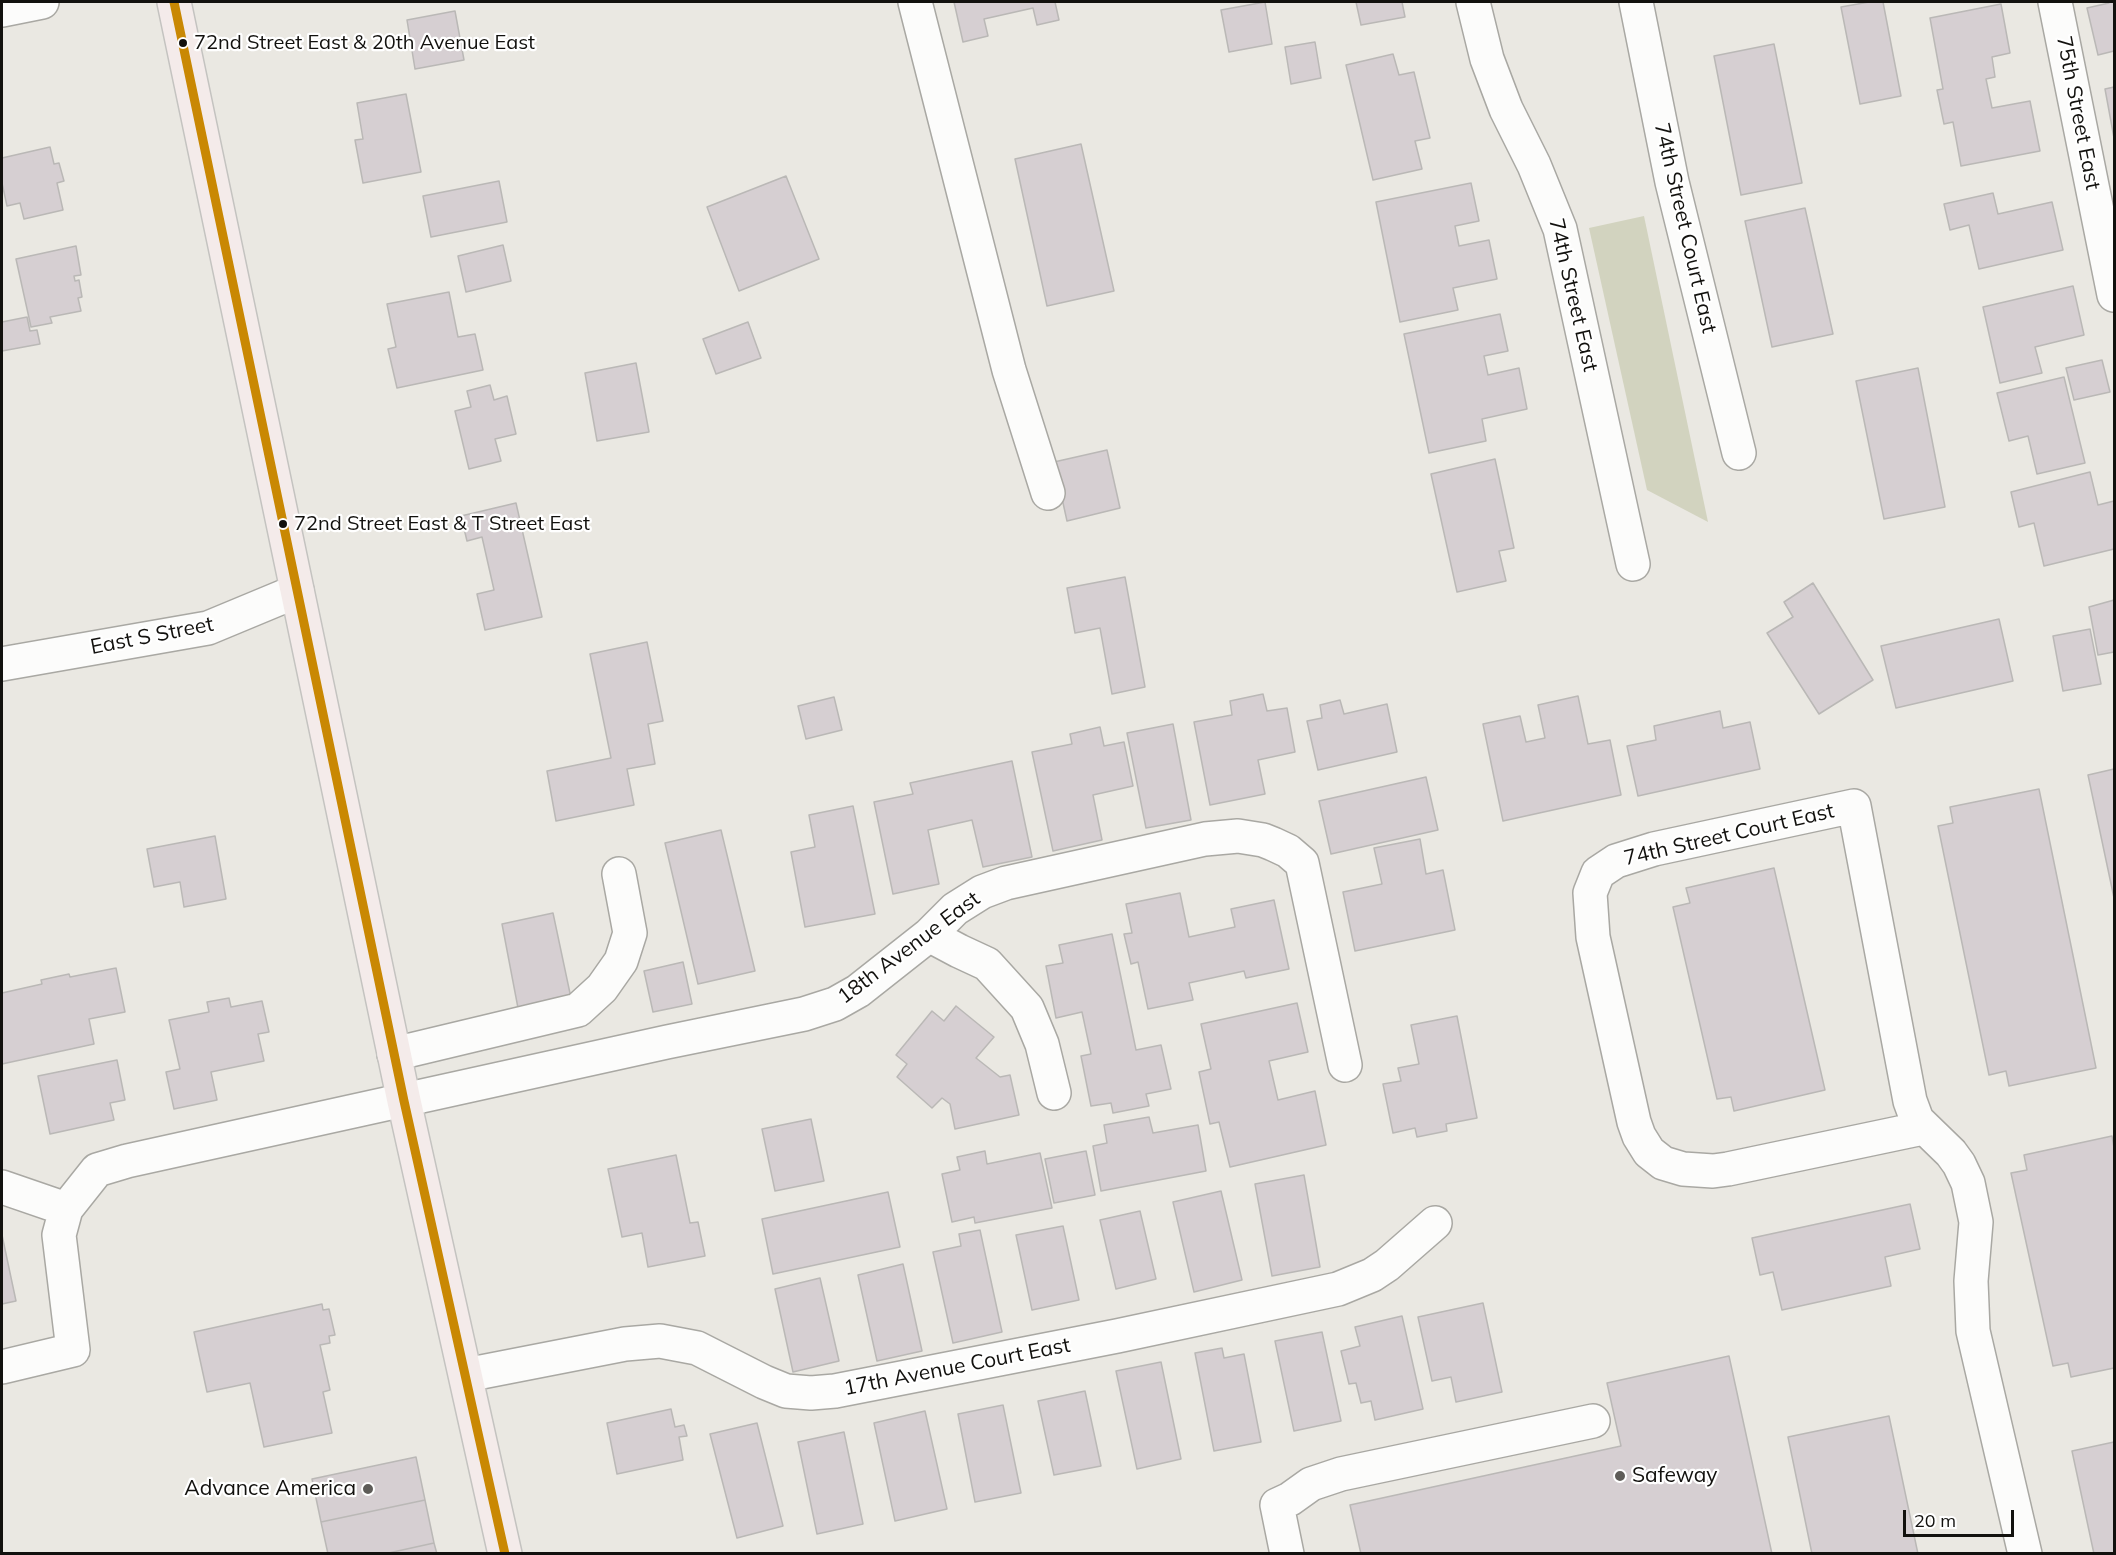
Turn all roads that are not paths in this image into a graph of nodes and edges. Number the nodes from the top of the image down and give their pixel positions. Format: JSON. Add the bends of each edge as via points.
{"nodes":[{"id":1,"x":42,"y":2,"type":"edge"},
{"id":2,"x":174,"y":2,"type":"edge"},
{"id":3,"x":915,"y":2,"type":"edge"},
{"id":4,"x":1473,"y":2,"type":"edge"},
{"id":5,"x":1636,"y":2,"type":"edge"},
{"id":6,"x":2055,"y":2,"type":"edge"},
{"id":7,"x":2,"y":10,"type":"edge"},
{"id":8,"x":2115,"y":295,"type":"edge"},
{"id":9,"x":1739,"y":453,"type":"dead end"},
{"id":10,"x":1048,"y":493,"type":"dead end"},
{"id":11,"x":1633,"y":564,"type":"dead end"},
{"id":12,"x":297,"y":591,"type":"junction"},
{"id":13,"x":2,"y":664,"type":"edge"},
{"id":14,"x":619,"y":874,"type":"dead end"},
{"id":15,"x":929,"y":935,"type":"junction"},
{"id":16,"x":394,"y":1054,"type":"junction"},
{"id":17,"x":1345,"y":1065,"type":"dead end"},
{"id":18,"x":1054,"y":1093,"type":"dead end"},
{"id":19,"x":404,"y":1101,"type":"junction"},
{"id":20,"x":1923,"y":1128,"type":"junction"},
{"id":21,"x":2,"y":1187,"type":"edge"},
{"id":22,"x":66,"y":1209,"type":"junction"},
{"id":23,"x":1435,"y":1222,"type":"dead end"},
{"id":24,"x":2,"y":1366,"type":"edge"},
{"id":25,"x":466,"y":1375,"type":"junction"},
{"id":26,"x":1593,"y":1421,"type":"dead end"},
{"id":27,"x":505,"y":1554,"type":"edge"},
{"id":28,"x":1287,"y":1554,"type":"edge"},
{"id":29,"x":2025,"y":1554,"type":"edge"}],
"edges":[{"from":1,"to":7,"type":"street"},
{"from":2,"to":12,"type":"main road"},
{"from":3,"to":10,"type":"street","via":[[1009,370]]},
{"from":4,"to":11,"type":"street","name":"74th Street East","via":[[1487,59],[1506,109],[1560,229]]},
{"from":5,"to":9,"type":"street","name":"74th Street Court East","via":[[1672,182]]},
{"from":6,"to":8,"type":"street","name":"75th Street East"},
{"from":12,"to":13,"type":"street","name":"East S Street","via":[[207,628]]},
{"from":12,"to":16,"type":"main road"},
{"from":14,"to":16,"type":"street","via":[[630,933],[621,962],[602,988],[578,1010]]},
{"from":15,"to":17,"type":"street","name":"18th Avenue East","via":[[955,909],[1006,883],[1205,839],[1238,836],[1263,840],[1288,851],[1302,863]]},
{"from":15,"to":18,"type":"street","via":[[987,964],[1027,1008],[1042,1044]]},
{"from":15,"to":19,"type":"street","name":"18th Avenue East","via":[[858,992],[804,1014]]},
{"from":16,"to":19,"type":"main road"},
{"from":19,"to":22,"type":"street","name":"18th Avenue East","via":[[97,1170]]},
{"from":19,"to":25,"type":"main road"},
{"from":20,"to":20,"type":"street","name":"74th Street Court East","via":[[1728,1169],[1683,1169],[1663,1163],[1649,1152],[1634,1122],[1593,937],[1590,893],[1598,873],[1616,861],[1654,849],[1854,806],[1910,1101]]},
{"from":20,"to":29,"type":"street","name":"74th Street Court East","via":[[1952,1153],[1968,1183],[1976,1222],[1971,1281],[1973,1330]]},
{"from":21,"to":22,"type":"street"},
{"from":22,"to":24,"type":"street","via":[[59,1235],[73,1350]]},
{"from":23,"to":25,"type":"street","name":"17th Avenue Court East","via":[[1387,1265],[1338,1289],[835,1390],[786,1391],[697,1348],[660,1341],[625,1344]]},
{"from":25,"to":27,"type":"main road"},
{"from":26,"to":28,"type":"street","via":[[1341,1474],[1311,1484],[1277,1504]]}]}
